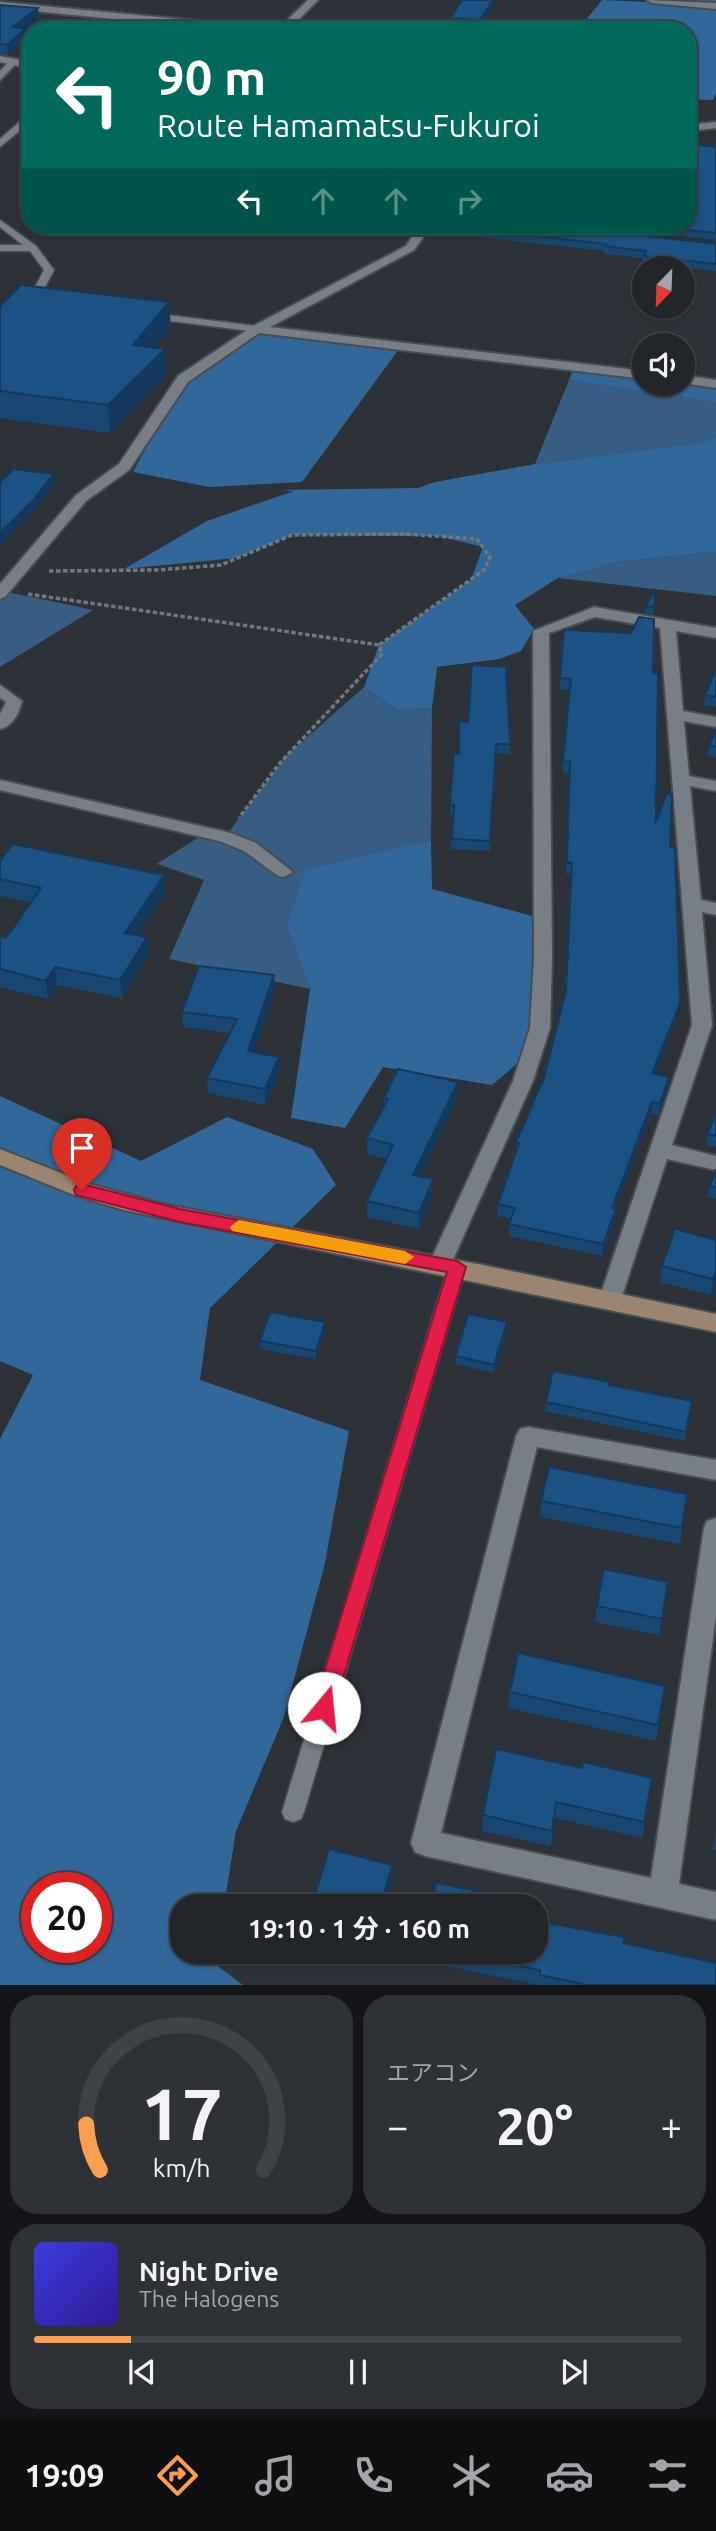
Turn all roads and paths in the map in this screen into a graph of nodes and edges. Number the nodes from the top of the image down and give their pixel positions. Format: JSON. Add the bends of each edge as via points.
{"nodes":[{"id":1,"x":313,"y":0,"type":"edge"},
{"id":2,"x":652,"y":0,"type":"edge"},
{"id":3,"x":687,"y":1,"type":"edge"},
{"id":4,"x":0,"y":5,"type":"edge"},
{"id":5,"x":716,"y":6,"type":"edge"},
{"id":6,"x":168,"y":21,"type":"edge"},
{"id":7,"x":291,"y":21,"type":"edge"},
{"id":8,"x":0,"y":59,"type":"edge"},
{"id":9,"x":13,"y":62,"type":"junction"},
{"id":10,"x":21,"y":63,"type":"edge"},
{"id":11,"x":0,"y":77,"type":"edge"},
{"id":12,"x":21,"y":125,"type":"edge"},
{"id":13,"x":716,"y":125,"type":"edge"},
{"id":14,"x":697,"y":127,"type":"edge"},
{"id":15,"x":0,"y":144,"type":"edge"},
{"id":16,"x":0,"y":223,"type":"edge"},
{"id":17,"x":419,"y":235,"type":"edge"},
{"id":18,"x":0,"y":248,"type":"edge"},
{"id":19,"x":33,"y":248,"type":"junction"},
{"id":20,"x":46,"y":302,"type":"edge"},
{"id":21,"x":138,"y":314,"type":"edge"},
{"id":22,"x":257,"y":329,"type":"junction"},
{"id":23,"x":632,"y":374,"type":"edge"},
{"id":24,"x":695,"y":382,"type":"edge"},
{"id":25,"x":716,"y":384,"type":"edge"},
{"id":26,"x":0,"y":568,"type":"edge"},
{"id":27,"x":20,"y":572,"type":"junction"},
{"id":28,"x":1,"y":592,"type":"edge"},
{"id":29,"x":668,"y":625,"type":"junction"},
{"id":30,"x":716,"y":633,"type":"edge"},
{"id":31,"x":379,"y":645,"type":"junction"},
{"id":32,"x":0,"y":690,"type":"edge"},
{"id":33,"x":676,"y":714,"type":"junction"},
{"id":34,"x":716,"y":722,"type":"edge"},
{"id":35,"x":0,"y":724,"type":"edge"},
{"id":36,"x":681,"y":779,"type":"junction"},
{"id":37,"x":0,"y":785,"type":"edge"},
{"id":38,"x":716,"y":786,"type":"edge"},
{"id":39,"x":225,"y":837,"type":"junction"},
{"id":40,"x":284,"y":872,"type":"dead end"},
{"id":41,"x":692,"y":904,"type":"junction"},
{"id":42,"x":716,"y":909,"type":"edge"},
{"id":43,"x":709,"y":1027,"type":"edge"},
{"id":44,"x":660,"y":1150,"type":"junction"},
{"id":45,"x":0,"y":1156,"type":"edge"},
{"id":46,"x":716,"y":1163,"type":"edge"},
{"id":47,"x":449,"y":1266,"type":"junction"},
{"id":48,"x":610,"y":1299,"type":"junction"},
{"id":49,"x":716,"y":1323,"type":"edge"},
{"id":50,"x":716,"y":1470,"type":"edge"},
{"id":51,"x":716,"y":1528,"type":"edge"},
{"id":52,"x":293,"y":1812,"type":"dead end"},
{"id":53,"x":663,"y":1894,"type":"junction"},
{"id":54,"x":716,"y":1906,"type":"edge"}],
"edges":[{"from":1,"to":7,"type":"street"},
{"from":2,"to":3,"type":"street"},
{"from":3,"to":5,"type":"street"},
{"from":4,"to":6,"type":"street"},
{"from":8,"to":9,"type":"street"},
{"from":9,"to":10,"type":"street"},
{"from":9,"to":11,"type":"street"},
{"from":12,"to":15,"type":"lane"},
{"from":13,"to":14,"type":"street"},
{"from":16,"to":19,"type":"lane"},
{"from":17,"to":22,"type":"street","via":[[410,248]]},
{"from":18,"to":19,"type":"lane"},
{"from":19,"to":20,"type":"lane","via":[[49,270],[33,301]]},
{"from":21,"to":22,"type":"lane"},
{"from":22,"to":23,"type":"street"},
{"from":22,"to":27,"type":"street","via":[[184,379],[124,467],[80,498]]},
{"from":24,"to":25,"type":"street"},
{"from":26,"to":27,"type":"street"},
{"from":27,"to":28,"type":"street"},
{"from":27,"to":31,"type":"path","via":[[221,565],[292,535],[477,539],[491,557],[484,570]]},
{"from":28,"to":31,"type":"path"},
{"from":29,"to":30,"type":"street"},
{"from":29,"to":33,"type":"street"},
{"from":29,"to":47,"type":"street","via":[[594,612],[541,631],[540,1028]]},
{"from":31,"to":39,"type":"path","via":[[382,654],[279,764]]},
{"from":32,"to":35,"type":"street","via":[[14,701]]},
{"from":33,"to":34,"type":"street"},
{"from":33,"to":36,"type":"street"},
{"from":36,"to":38,"type":"street"},
{"from":36,"to":41,"type":"street"},
{"from":37,"to":39,"type":"street"},
{"from":39,"to":40,"type":"street","via":[[250,847]]},
{"from":41,"to":42,"type":"street"},
{"from":41,"to":43,"type":"street"},
{"from":43,"to":44,"type":"street"},
{"from":44,"to":46,"type":"street"},
{"from":44,"to":48,"type":"street"},
{"from":45,"to":47,"type":"main road","via":[[41,1177],[180,1216]]},
{"from":47,"to":48,"type":"main road"},
{"from":47,"to":52,"type":"lane"},
{"from":48,"to":49,"type":"main road"},
{"from":50,"to":53,"type":"street","via":[[528,1436],[425,1843]]},
{"from":51,"to":53,"type":"street"},
{"from":53,"to":54,"type":"street"}]}
